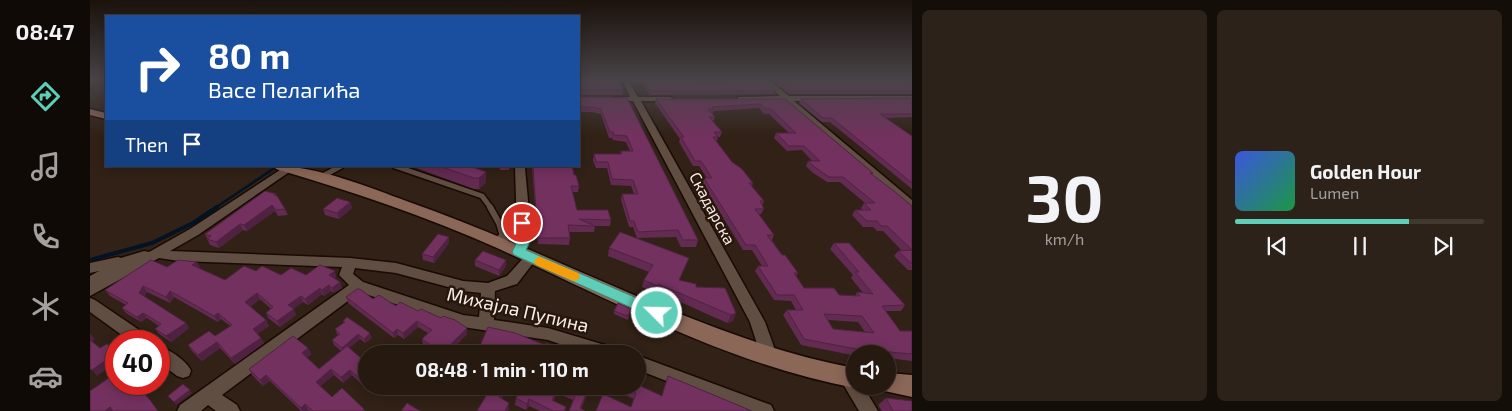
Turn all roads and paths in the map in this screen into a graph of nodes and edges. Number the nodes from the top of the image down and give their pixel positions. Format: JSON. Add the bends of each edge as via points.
{"nodes":[{"id":1,"x":635,"y":99,"type":"edge"},
{"id":2,"x":787,"y":99,"type":"edge"},
{"id":3,"x":90,"y":112,"type":"edge"},
{"id":4,"x":105,"y":116,"type":"edge"},
{"id":5,"x":288,"y":167,"type":"edge"},
{"id":6,"x":339,"y":167,"type":"edge"},
{"id":7,"x":398,"y":167,"type":"edge"},
{"id":8,"x":520,"y":167,"type":"edge"},
{"id":9,"x":320,"y":178,"type":"junction"},
{"id":10,"x":912,"y":206,"type":"edge"},
{"id":11,"x":516,"y":245,"type":"junction"},
{"id":12,"x":161,"y":251,"type":"junction"},
{"id":13,"x":129,"y":260,"type":"junction"},
{"id":14,"x":350,"y":264,"type":"junction"},
{"id":15,"x":120,"y":273,"type":"junction"},
{"id":16,"x":90,"y":278,"type":"edge"},
{"id":17,"x":358,"y":286,"type":"junction"},
{"id":18,"x":488,"y":288,"type":"junction"},
{"id":19,"x":90,"y":304,"type":"edge"},
{"id":20,"x":487,"y":316,"type":"junction"},
{"id":21,"x":127,"y":330,"type":"edge"},
{"id":22,"x":583,"y":345,"type":"edge"},
{"id":23,"x":764,"y":355,"type":"junction"},
{"id":24,"x":170,"y":361,"type":"edge"},
{"id":25,"x":646,"y":366,"type":"edge"},
{"id":26,"x":183,"y":371,"type":"dead end"},
{"id":27,"x":846,"y":376,"type":"edge"},
{"id":28,"x":896,"y":384,"type":"edge"},
{"id":29,"x":912,"y":386,"type":"edge"},
{"id":30,"x":208,"y":395,"type":"junction"},
{"id":31,"x":861,"y":395,"type":"edge"},
{"id":32,"x":186,"y":411,"type":"edge"},
{"id":33,"x":230,"y":411,"type":"edge"},
{"id":34,"x":765,"y":411,"type":"edge"},
{"id":35,"x":869,"y":411,"type":"edge"}],
"edges":[{"from":1,"to":23,"type":"street","name":"Скадарска","via":[[757,322],[766,347]]},
{"from":2,"to":10,"type":"street"},
{"from":3,"to":4,"type":"street"},
{"from":5,"to":9,"type":"street"},
{"from":5,"to":12,"type":"street"},
{"from":6,"to":9,"type":"lane"},
{"from":7,"to":11,"type":"lane","via":[[482,196]]},
{"from":8,"to":11,"type":"street"},
{"from":9,"to":11,"type":"street","via":[[391,199]]},
{"from":11,"to":18,"type":"street","name":"Михајла Пупина","via":[[512,280]]},
{"from":11,"to":23,"type":"street","via":[[688,326]]},
{"from":12,"to":13,"type":"street"},
{"from":12,"to":14,"type":"street","name":"Михајла Пупина","via":[[179,258]]},
{"from":12,"to":15,"type":"street"},
{"from":13,"to":15,"type":"street"},
{"from":13,"to":16,"type":"street"},
{"from":14,"to":17,"type":"street","via":[[346,275]]},
{"from":14,"to":18,"type":"street","name":"Михајла Пупина","via":[[396,268],[463,286]]},
{"from":15,"to":16,"type":"street"},
{"from":17,"to":20,"type":"street","name":"Михајла Пупина","via":[[463,322]]},
{"from":17,"to":30,"type":"street"},
{"from":18,"to":20,"type":"street"},
{"from":19,"to":21,"type":"street"},
{"from":20,"to":22,"type":"street","name":"Михајла Пупина"},
{"from":23,"to":27,"type":"street","via":[[823,373]]},
{"from":24,"to":26,"type":"street"},
{"from":25,"to":34,"type":"street"},
{"from":28,"to":29,"type":"street"},
{"from":30,"to":32,"type":"street"},
{"from":30,"to":33,"type":"street"},
{"from":31,"to":35,"type":"street"}]}
